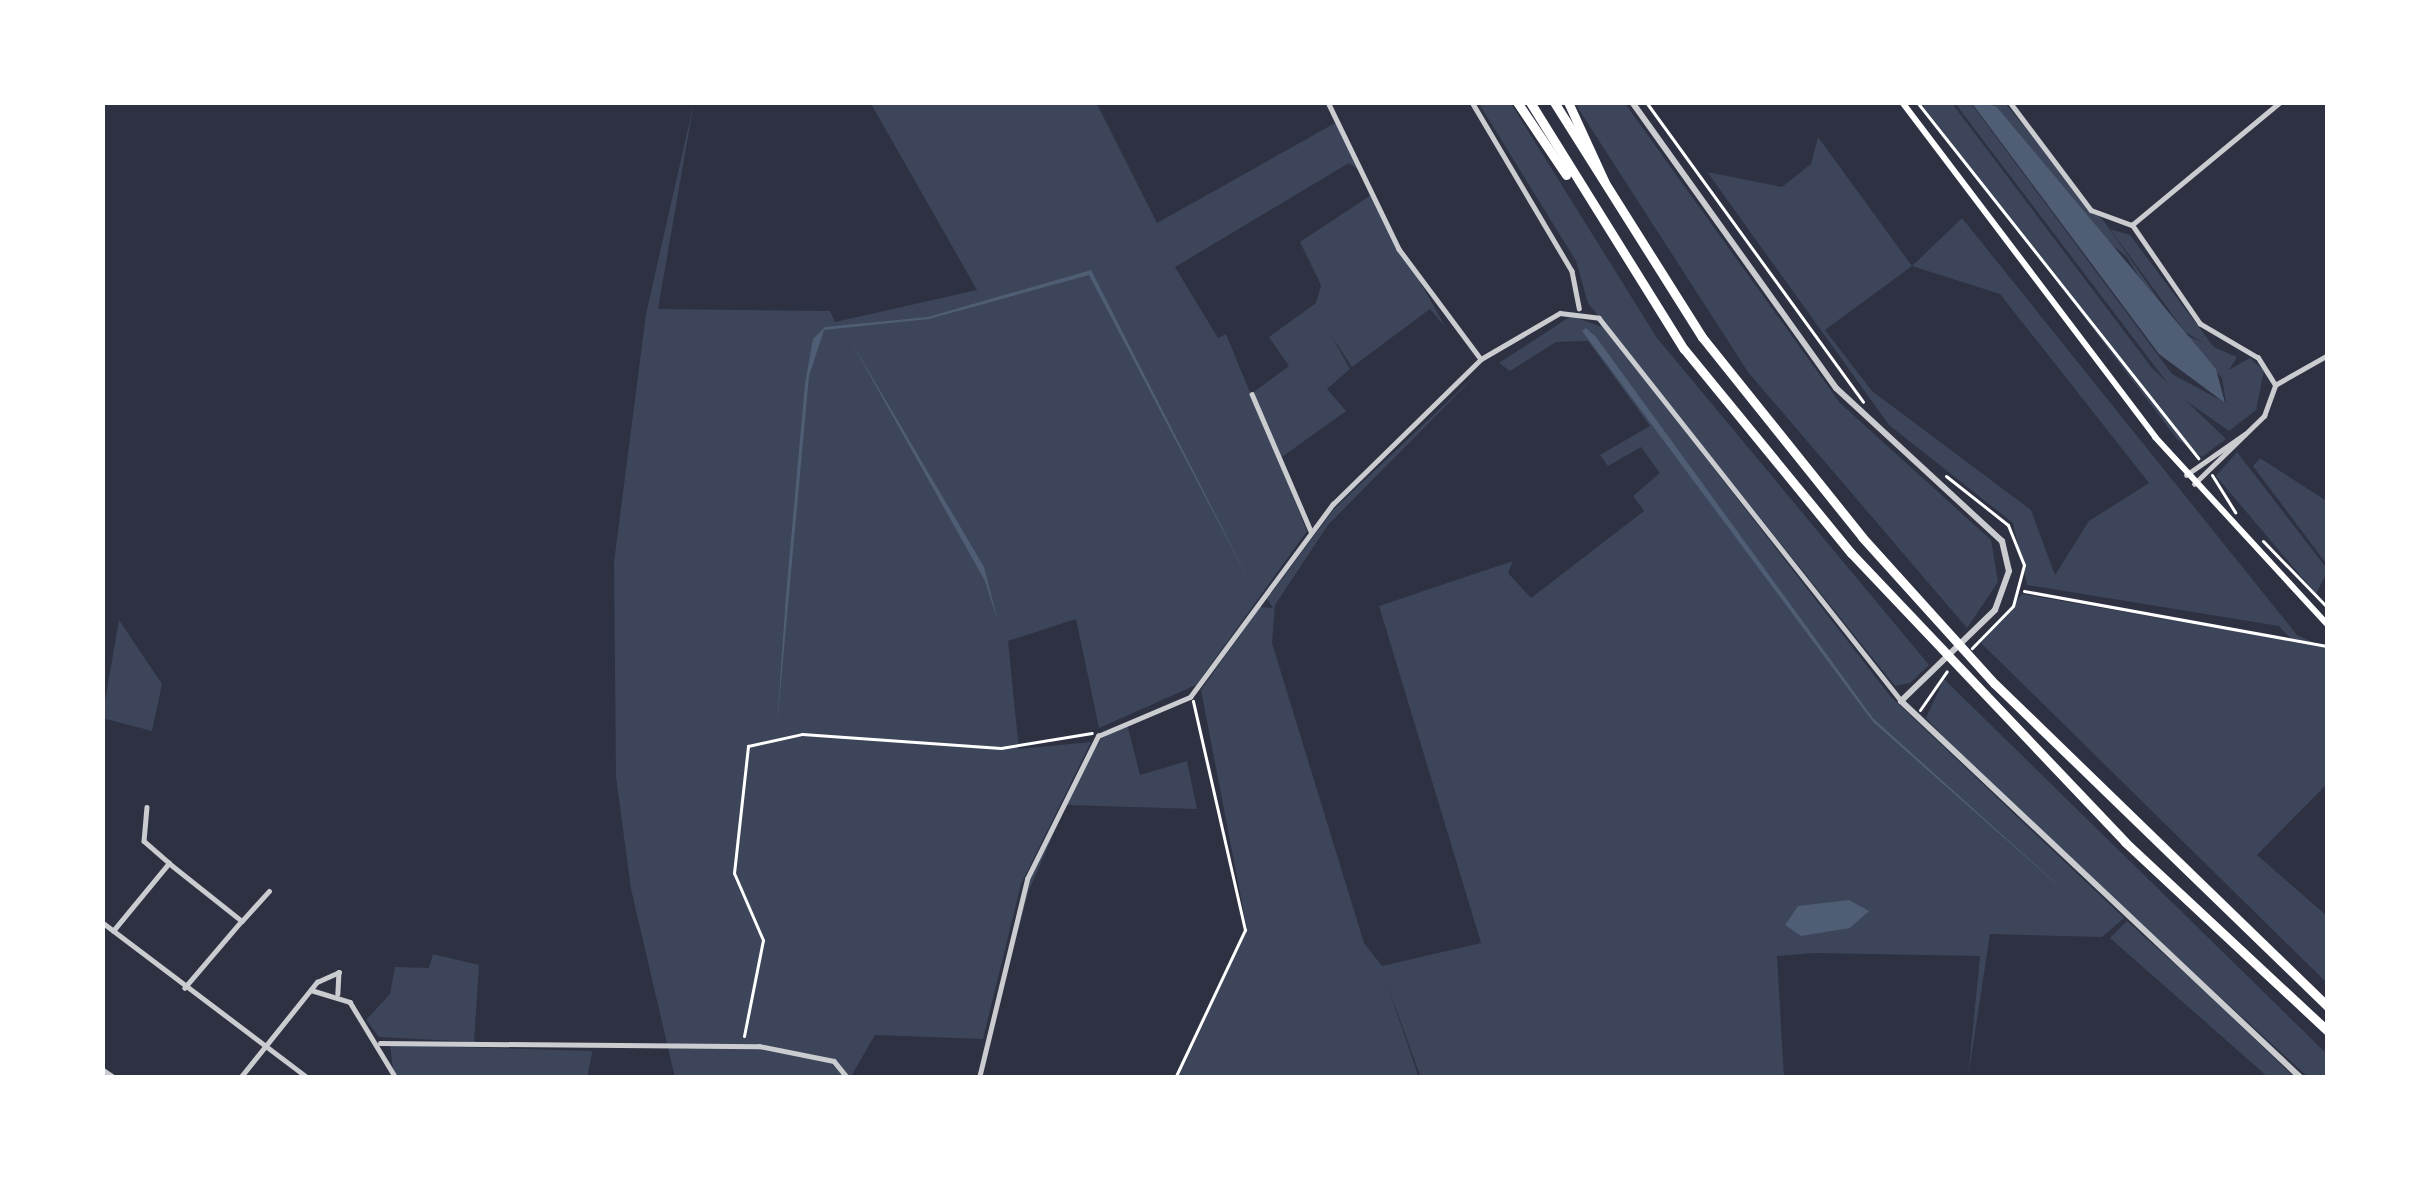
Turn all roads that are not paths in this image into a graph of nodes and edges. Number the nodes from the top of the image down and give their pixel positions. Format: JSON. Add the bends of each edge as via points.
{"nodes":[{"id":1,"x":1328,"y":102,"type":"edge"},
{"id":2,"x":1472,"y":102,"type":"edge"},
{"id":3,"x":1517,"y":102,"type":"edge"},
{"id":4,"x":1530,"y":102,"type":"edge"},
{"id":5,"x":1554,"y":102,"type":"edge"},
{"id":6,"x":1568,"y":102,"type":"edge"},
{"id":7,"x":1632,"y":102,"type":"edge"},
{"id":8,"x":1902,"y":102,"type":"edge"},
{"id":9,"x":2010,"y":102,"type":"edge"},
{"id":10,"x":2280,"y":102,"type":"edge"},
{"id":11,"x":1574,"y":183,"type":"junction"},
{"id":12,"x":1614,"y":205,"type":"junction"},
{"id":13,"x":2132,"y":225,"type":"junction"},
{"id":14,"x":1579,"y":308,"type":"junction"},
{"id":15,"x":2328,"y":353,"type":"edge"},
{"id":16,"x":1481,"y":359,"type":"junction"},
{"id":17,"x":2275,"y":385,"type":"junction"},
{"id":18,"x":1252,"y":394,"type":"dead end"},
{"id":19,"x":2245,"y":434,"type":"junction"},
{"id":20,"x":2186,"y":475,"type":"junction"},
{"id":21,"x":2194,"y":484,"type":"junction"},
{"id":22,"x":1311,"y":531,"type":"junction"},
{"id":23,"x":2328,"y":625,"type":"edge"},
{"id":24,"x":1901,"y":701,"type":"junction"},
{"id":25,"x":147,"y":807,"type":"dead end"},
{"id":26,"x":169,"y":863,"type":"junction"},
{"id":27,"x":269,"y":891,"type":"dead end"},
{"id":28,"x":242,"y":921,"type":"junction"},
{"id":29,"x":102,"y":922,"type":"edge"},
{"id":30,"x":113,"y":931,"type":"junction"},
{"id":31,"x":185,"y":988,"type":"junction"},
{"id":32,"x":311,"y":990,"type":"junction"},
{"id":33,"x":338,"y":994,"type":"junction"},
{"id":34,"x":2328,"y":1007,"type":"edge"},
{"id":35,"x":2328,"y":1031,"type":"edge"},
{"id":36,"x":380,"y":1043,"type":"junction"},
{"id":37,"x":259,"y":1048,"type":"junction"},
{"id":38,"x":102,"y":1069,"type":"edge"},
{"id":39,"x":116,"y":1078,"type":"edge"},
{"id":40,"x":240,"y":1078,"type":"edge"},
{"id":41,"x":308,"y":1078,"type":"edge"},
{"id":42,"x":396,"y":1078,"type":"edge"},
{"id":43,"x":848,"y":1078,"type":"edge"},
{"id":44,"x":979,"y":1078,"type":"edge"},
{"id":45,"x":2301,"y":1078,"type":"edge"}],
"edges":[{"from":1,"to":16,"type":"street","via":[[1399,249]]},
{"from":2,"to":14,"type":"street","via":[[1572,271]]},
{"from":3,"to":11,"type":"highway"},
{"from":4,"to":11,"type":"highway"},
{"from":5,"to":12,"type":"highway"},
{"from":6,"to":12,"type":"highway"},
{"from":7,"to":24,"type":"street","via":[[1848,401],[1994,528],[2009,571],[1984,622]]},
{"from":8,"to":20,"type":"main road"},
{"from":9,"to":13,"type":"street","via":[[2091,210]]},
{"from":10,"to":13,"type":"street"},
{"from":11,"to":35,"type":"highway","via":[[1684,349],[1851,554],[2109,826]]},
{"from":12,"to":34,"type":"highway","via":[[1752,404],[1876,554],[2011,700]]},
{"from":13,"to":17,"type":"street","via":[[2200,324],[2258,358]]},
{"from":14,"to":16,"type":"street"},
{"from":14,"to":24,"type":"street","via":[[1599,318]]},
{"from":15,"to":17,"type":"street","via":[[2307,376]]},
{"from":16,"to":22,"type":"street"},
{"from":17,"to":19,"type":"street"},
{"from":18,"to":22,"type":"street"},
{"from":19,"to":20,"type":"street"},
{"from":19,"to":21,"type":"street"},
{"from":20,"to":21,"type":"main road"},
{"from":21,"to":23,"type":"main road"},
{"from":22,"to":44,"type":"street","via":[[1190,697],[1099,736],[1027,879]]},
{"from":24,"to":45,"type":"street"},
{"from":25,"to":26,"type":"street","via":[[144,841]]},
{"from":26,"to":28,"type":"street"},
{"from":26,"to":30,"type":"street"},
{"from":27,"to":28,"type":"street"},
{"from":28,"to":31,"type":"street"},
{"from":29,"to":30,"type":"street"},
{"from":30,"to":31,"type":"street"},
{"from":31,"to":37,"type":"street"},
{"from":32,"to":33,"type":"street"},
{"from":32,"to":33,"type":"street","via":[[339,971]]},
{"from":32,"to":37,"type":"street"},
{"from":33,"to":36,"type":"street"},
{"from":36,"to":42,"type":"street"},
{"from":36,"to":43,"type":"street","via":[[743,1045],[833,1061]]},
{"from":37,"to":40,"type":"street"},
{"from":37,"to":41,"type":"street"},
{"from":38,"to":39,"type":"street"}]}
